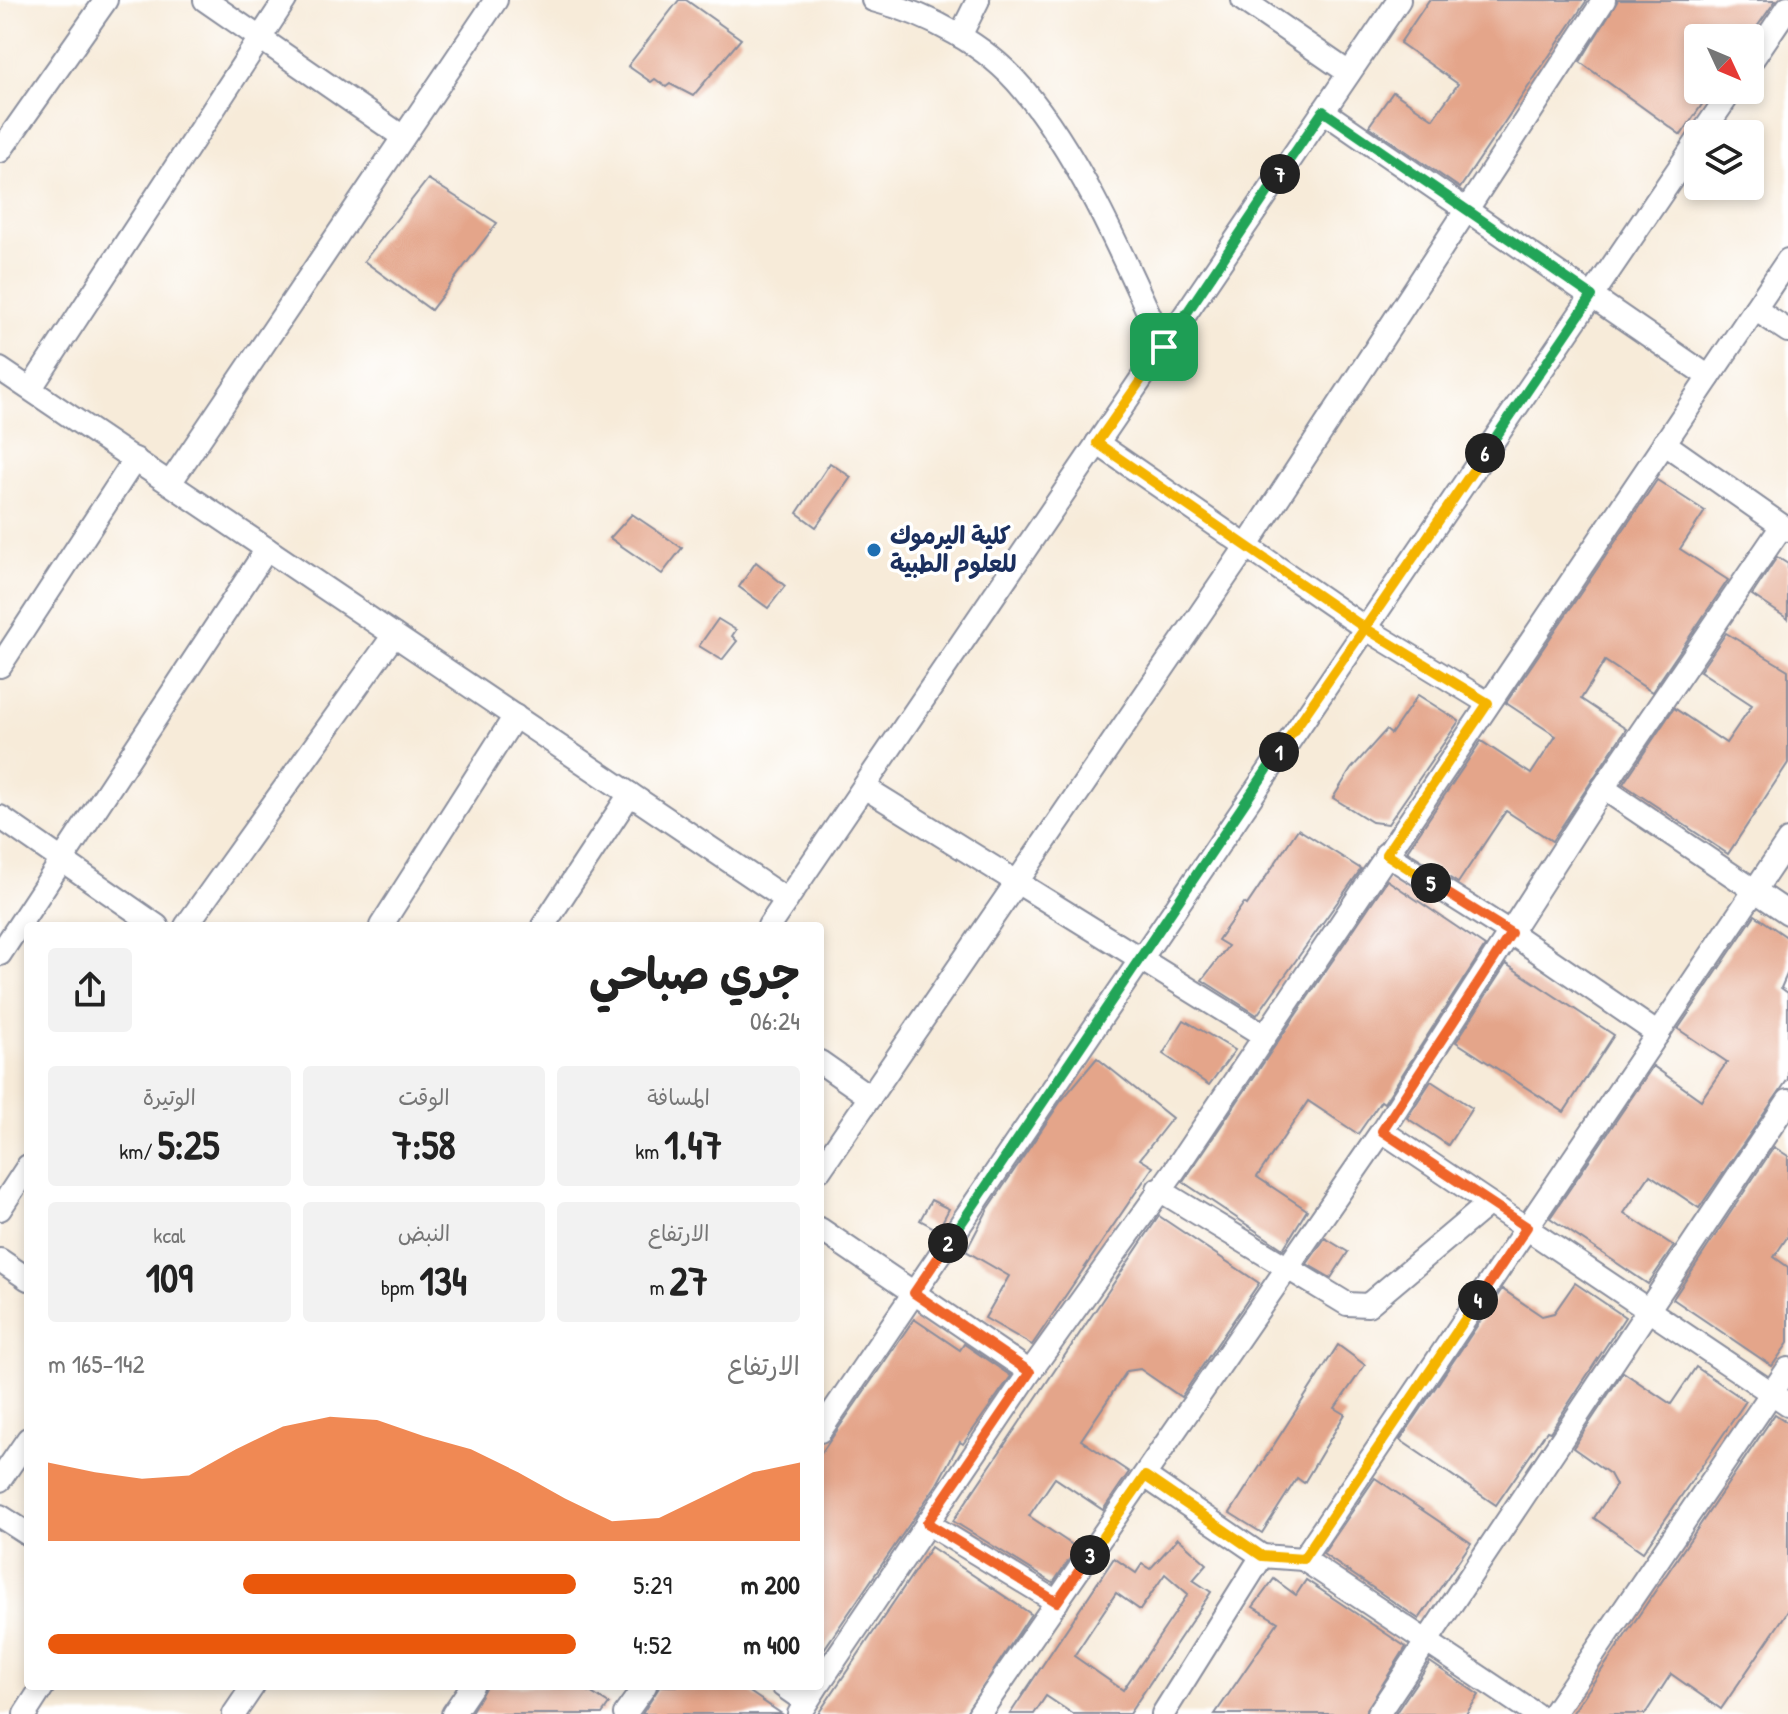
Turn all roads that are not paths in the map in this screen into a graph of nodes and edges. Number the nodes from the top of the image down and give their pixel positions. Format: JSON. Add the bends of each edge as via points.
{"nodes":[{"id":1,"x":106,"y":0,"type":"edge"},
{"id":2,"x":205,"y":0,"type":"edge"},
{"id":3,"x":285,"y":0,"type":"edge"},
{"id":4,"x":496,"y":0,"type":"edge"},
{"id":5,"x":873,"y":0,"type":"edge"},
{"id":6,"x":978,"y":0,"type":"edge"},
{"id":7,"x":1243,"y":0,"type":"edge"},
{"id":8,"x":1399,"y":0,"type":"edge"},
{"id":9,"x":1604,"y":0,"type":"edge"},
{"id":10,"x":1788,"y":7,"type":"edge"},
{"id":11,"x":960,"y":36,"type":"junction"},
{"id":12,"x":260,"y":37,"type":"junction"},
{"id":13,"x":1764,"y":42,"type":"edge"},
{"id":14,"x":1349,"y":73,"type":"junction"},
{"id":15,"x":1323,"y":111,"type":"junction"},
{"id":16,"x":403,"y":137,"type":"junction"},
{"id":17,"x":0,"y":151,"type":"edge"},
{"id":18,"x":1684,"y":161,"type":"edge"},
{"id":19,"x":1467,"y":207,"type":"junction"},
{"id":20,"x":1788,"y":260,"type":"edge"},
{"id":21,"x":1592,"y":296,"type":"junction"},
{"id":22,"x":1755,"y":309,"type":"junction"},
{"id":23,"x":1788,"y":331,"type":"edge"},
{"id":24,"x":1164,"y":347,"type":"junction"},
{"id":25,"x":0,"y":369,"type":"edge"},
{"id":26,"x":1709,"y":377,"type":"junction"},
{"id":27,"x":31,"y":388,"type":"junction"},
{"id":28,"x":1097,"y":443,"type":"junction"},
{"id":29,"x":1664,"y":443,"type":"junction"},
{"id":30,"x":135,"y":459,"type":"junction"},
{"id":31,"x":170,"y":483,"type":"junction"},
{"id":32,"x":1785,"y":528,"type":"edge"},
{"id":33,"x":1246,"y":547,"type":"junction"},
{"id":34,"x":267,"y":549,"type":"junction"},
{"id":35,"x":1365,"y":628,"type":"junction"},
{"id":36,"x":394,"y":635,"type":"junction"},
{"id":37,"x":0,"y":666,"type":"edge"},
{"id":38,"x":1488,"y":703,"type":"junction"},
{"id":39,"x":515,"y":716,"type":"junction"},
{"id":40,"x":864,"y":787,"type":"junction"},
{"id":41,"x":1603,"y":788,"type":"junction"},
{"id":42,"x":630,"y":794,"type":"junction"},
{"id":43,"x":0,"y":817,"type":"edge"},
{"id":44,"x":1788,"y":841,"type":"edge"},
{"id":45,"x":1386,"y":854,"type":"junction"},
{"id":46,"x":63,"y":860,"type":"junction"},
{"id":47,"x":1017,"y":882,"type":"junction"},
{"id":48,"x":1755,"y":890,"type":"junction"},
{"id":49,"x":787,"y":900,"type":"junction"},
{"id":50,"x":1788,"y":913,"type":"edge"},
{"id":51,"x":151,"y":922,"type":"edge"},
{"id":52,"x":189,"y":922,"type":"edge"},
{"id":53,"x":384,"y":922,"type":"edge"},
{"id":54,"x":546,"y":922,"type":"edge"},
{"id":55,"x":772,"y":922,"type":"edge"},
{"id":56,"x":1511,"y":933,"type":"junction"},
{"id":57,"x":0,"y":954,"type":"edge"},
{"id":58,"x":1141,"y":960,"type":"junction"},
{"id":59,"x":1658,"y":1034,"type":"junction"},
{"id":60,"x":1263,"y":1035,"type":"junction"},
{"id":61,"x":824,"y":1065,"type":"edge"},
{"id":62,"x":870,"y":1097,"type":"junction"},
{"id":63,"x":1787,"y":1105,"type":"edge"},
{"id":64,"x":1382,"y":1131,"type":"junction"},
{"id":65,"x":824,"y":1164,"type":"edge"},
{"id":66,"x":24,"y":1172,"type":"edge"},
{"id":67,"x":1158,"y":1189,"type":"junction"},
{"id":68,"x":1488,"y":1204,"type":"junction"},
{"id":69,"x":0,"y":1209,"type":"edge"},
{"id":70,"x":1527,"y":1227,"type":"junction"},
{"id":71,"x":824,"y":1232,"type":"edge"},
{"id":72,"x":0,"y":1260,"type":"edge"},
{"id":73,"x":1287,"y":1269,"type":"junction"},
{"id":74,"x":24,"y":1276,"type":"edge"},
{"id":75,"x":914,"y":1293,"type":"junction"},
{"id":76,"x":1650,"y":1310,"type":"junction"},
{"id":77,"x":1788,"y":1369,"type":"edge"},
{"id":78,"x":1030,"y":1372,"type":"junction"},
{"id":79,"x":1780,"y":1398,"type":"edge"},
{"id":80,"x":824,"y":1425,"type":"edge"},
{"id":81,"x":24,"y":1445,"type":"edge"},
{"id":82,"x":1145,"y":1476,"type":"junction"},
{"id":83,"x":0,"y":1480,"type":"edge"},
{"id":84,"x":0,"y":1516,"type":"edge"},
{"id":85,"x":927,"y":1523,"type":"junction"},
{"id":86,"x":24,"y":1531,"type":"edge"},
{"id":87,"x":1262,"y":1556,"type":"junction"},
{"id":88,"x":1303,"y":1559,"type":"junction"},
{"id":89,"x":1057,"y":1602,"type":"junction"},
{"id":90,"x":1426,"y":1643,"type":"junction"},
{"id":91,"x":824,"y":1677,"type":"edge"},
{"id":92,"x":40,"y":1690,"type":"edge"},
{"id":93,"x":249,"y":1690,"type":"edge"},
{"id":94,"x":469,"y":1690,"type":"edge"},
{"id":95,"x":640,"y":1690,"type":"edge"},
{"id":96,"x":25,"y":1714,"type":"edge"},
{"id":97,"x":234,"y":1714,"type":"edge"},
{"id":98,"x":453,"y":1714,"type":"edge"},
{"id":99,"x":625,"y":1714,"type":"edge"},
{"id":100,"x":979,"y":1714,"type":"edge"},
{"id":101,"x":1163,"y":1714,"type":"edge"},
{"id":102,"x":1378,"y":1714,"type":"edge"},
{"id":103,"x":1535,"y":1714,"type":"edge"},
{"id":104,"x":1553,"y":1714,"type":"edge"}],
"edges":[{"from":1,"to":17,"type":"street"},
{"from":2,"to":12,"type":"street"},
{"from":3,"to":12,"type":"street"},
{"from":4,"to":16,"type":"street"},
{"from":5,"to":11,"type":"street"},
{"from":6,"to":11,"type":"street"},
{"from":7,"to":14,"type":"street"},
{"from":8,"to":14,"type":"street"},
{"from":9,"to":19,"type":"street"},
{"from":10,"to":13,"type":"street"},
{"from":11,"to":24,"type":"street","via":[[1023,89],[1055,136],[1115,238]]},
{"from":12,"to":16,"type":"street"},
{"from":12,"to":27,"type":"street"},
{"from":14,"to":15,"type":"street"},
{"from":15,"to":19,"type":"street"},
{"from":15,"to":24,"type":"street"},
{"from":16,"to":31,"type":"street"},
{"from":18,"to":21,"type":"street"},
{"from":19,"to":21,"type":"street"},
{"from":19,"to":33,"type":"street"},
{"from":20,"to":22,"type":"street"},
{"from":21,"to":26,"type":"street"},
{"from":21,"to":35,"type":"street"},
{"from":22,"to":23,"type":"street"},
{"from":22,"to":26,"type":"street"},
{"from":24,"to":28,"type":"street"},
{"from":25,"to":27,"type":"street"},
{"from":26,"to":29,"type":"street"},
{"from":27,"to":30,"type":"street"},
{"from":28,"to":33,"type":"street"},
{"from":28,"to":40,"type":"street"},
{"from":29,"to":32,"type":"street"},
{"from":29,"to":38,"type":"street"},
{"from":30,"to":31,"type":"street"},
{"from":30,"to":37,"type":"street"},
{"from":31,"to":34,"type":"street"},
{"from":32,"to":41,"type":"street"},
{"from":33,"to":35,"type":"street"},
{"from":33,"to":47,"type":"street"},
{"from":34,"to":36,"type":"street"},
{"from":34,"to":46,"type":"street"},
{"from":35,"to":38,"type":"street"},
{"from":35,"to":58,"type":"street"},
{"from":36,"to":39,"type":"street"},
{"from":36,"to":52,"type":"street"},
{"from":38,"to":45,"type":"street"},
{"from":39,"to":42,"type":"street"},
{"from":39,"to":53,"type":"street"},
{"from":40,"to":47,"type":"street"},
{"from":40,"to":49,"type":"street"},
{"from":41,"to":48,"type":"street"},
{"from":41,"to":56,"type":"street"},
{"from":42,"to":49,"type":"street"},
{"from":42,"to":54,"type":"street"},
{"from":43,"to":46,"type":"street"},
{"from":44,"to":48,"type":"street"},
{"from":45,"to":56,"type":"street"},
{"from":45,"to":60,"type":"street"},
{"from":46,"to":51,"type":"street"},
{"from":46,"to":57,"type":"street"},
{"from":47,"to":58,"type":"street"},
{"from":47,"to":62,"type":"street"},
{"from":48,"to":50,"type":"street"},
{"from":48,"to":59,"type":"street"},
{"from":49,"to":55,"type":"street"},
{"from":56,"to":59,"type":"street"},
{"from":56,"to":64,"type":"street"},
{"from":58,"to":60,"type":"street"},
{"from":58,"to":75,"type":"street"},
{"from":59,"to":70,"type":"street"},
{"from":60,"to":67,"type":"street"},
{"from":61,"to":62,"type":"street"},
{"from":62,"to":65,"type":"street"},
{"from":63,"to":76,"type":"street"},
{"from":64,"to":68,"type":"street"},
{"from":64,"to":73,"type":"street"},
{"from":66,"to":69,"type":"street"},
{"from":67,"to":73,"type":"street"},
{"from":67,"to":78,"type":"street"},
{"from":68,"to":70,"type":"street"},
{"from":68,"to":73,"type":"street","via":[[1368,1305],[1347,1304]]},
{"from":70,"to":76,"type":"street"},
{"from":70,"to":88,"type":"street"},
{"from":71,"to":75,"type":"street"},
{"from":72,"to":74,"type":"street"},
{"from":73,"to":82,"type":"street"},
{"from":75,"to":78,"type":"street"},
{"from":75,"to":80,"type":"street"},
{"from":76,"to":79,"type":"street"},
{"from":76,"to":90,"type":"street"},
{"from":77,"to":79,"type":"street"},
{"from":78,"to":85,"type":"street"},
{"from":79,"to":104,"type":"street"},
{"from":81,"to":83,"type":"street"},
{"from":82,"to":87,"type":"street"},
{"from":82,"to":89,"type":"street"},
{"from":84,"to":86,"type":"street"},
{"from":85,"to":89,"type":"street"},
{"from":85,"to":91,"type":"street"},
{"from":87,"to":88,"type":"street"},
{"from":87,"to":101,"type":"street"},
{"from":88,"to":90,"type":"street"},
{"from":89,"to":100,"type":"street"},
{"from":90,"to":102,"type":"street"},
{"from":90,"to":103,"type":"street"},
{"from":92,"to":96,"type":"street"},
{"from":93,"to":97,"type":"street"},
{"from":94,"to":98,"type":"street"},
{"from":95,"to":99,"type":"street"}]}
